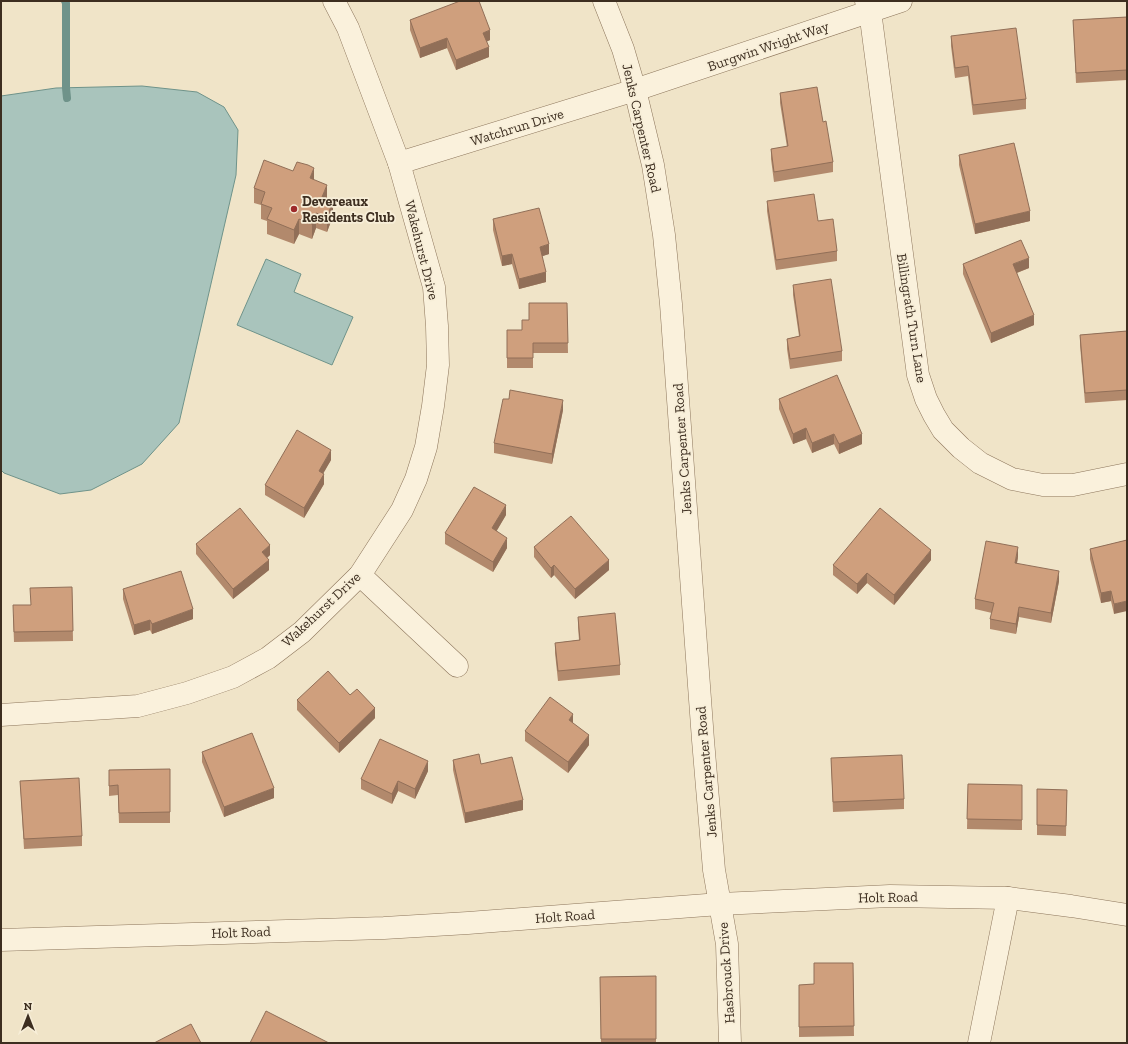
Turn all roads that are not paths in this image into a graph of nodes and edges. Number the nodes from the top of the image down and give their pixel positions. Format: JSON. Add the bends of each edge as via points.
{"nodes":[{"id":1,"x":334,"y":1,"type":"edge"},
{"id":2,"x":604,"y":1,"type":"edge"},
{"id":3,"x":901,"y":1,"type":"edge"},
{"id":4,"x":868,"y":6,"type":"edge"},
{"id":5,"x":635,"y":90,"type":"junction"},
{"id":6,"x":399,"y":163,"type":"junction"},
{"id":7,"x":1127,"y":474,"type":"edge"},
{"id":8,"x":360,"y":575,"type":"junction"},
{"id":9,"x":457,"y":666,"type":"dead end"},
{"id":10,"x":1,"y":715,"type":"edge"},
{"id":11,"x":1008,"y":898,"type":"junction"},
{"id":12,"x":720,"y":904,"type":"junction"},
{"id":13,"x":1127,"y":915,"type":"edge"},
{"id":14,"x":1,"y":940,"type":"edge"},
{"id":15,"x":730,"y":1043,"type":"edge"},
{"id":16,"x":979,"y":1043,"type":"edge"}],
"edges":[{"from":1,"to":6,"type":"street","name":"Wakehurst Drive","via":[[348,28]]},
{"from":2,"to":5,"type":"street","name":"Jenks Carpenter Road","via":[[623,49]]},
{"from":3,"to":4,"type":"street","name":"Burgwin Wright Way"},
{"from":4,"to":5,"type":"street","name":"Burgwin Wright Way"},
{"from":4,"to":7,"type":"street","name":"Billingrath Turn Lane","via":[[918,375],[934,415],[943,430],[961,448],[980,463],[1012,479],[1043,485],[1073,485]]},
{"from":5,"to":6,"type":"street","name":"Watchrun Drive"},
{"from":5,"to":12,"type":"street","name":"Jenks Carpenter Road","via":[[653,164],[672,304],[703,740],[714,870]]},
{"from":6,"to":8,"type":"street","name":"Wakehurst Drive","via":[[434,287],[438,365],[426,447],[416,479],[402,510]]},
{"from":8,"to":9,"type":"street"},
{"from":8,"to":10,"type":"street","name":"Wakehurst Drive","via":[[302,632],[268,658],[233,677],[138,706]]},
{"from":11,"to":12,"type":"street","name":"Holt Road","via":[[890,896]]},
{"from":11,"to":13,"type":"street","name":"Holt Road"},
{"from":11,"to":16,"type":"street"},
{"from":12,"to":14,"type":"street","name":"Holt Road","via":[[384,928]]},
{"from":12,"to":15,"type":"street","name":"Hasbrouck Drive","via":[[727,944]]}]}
